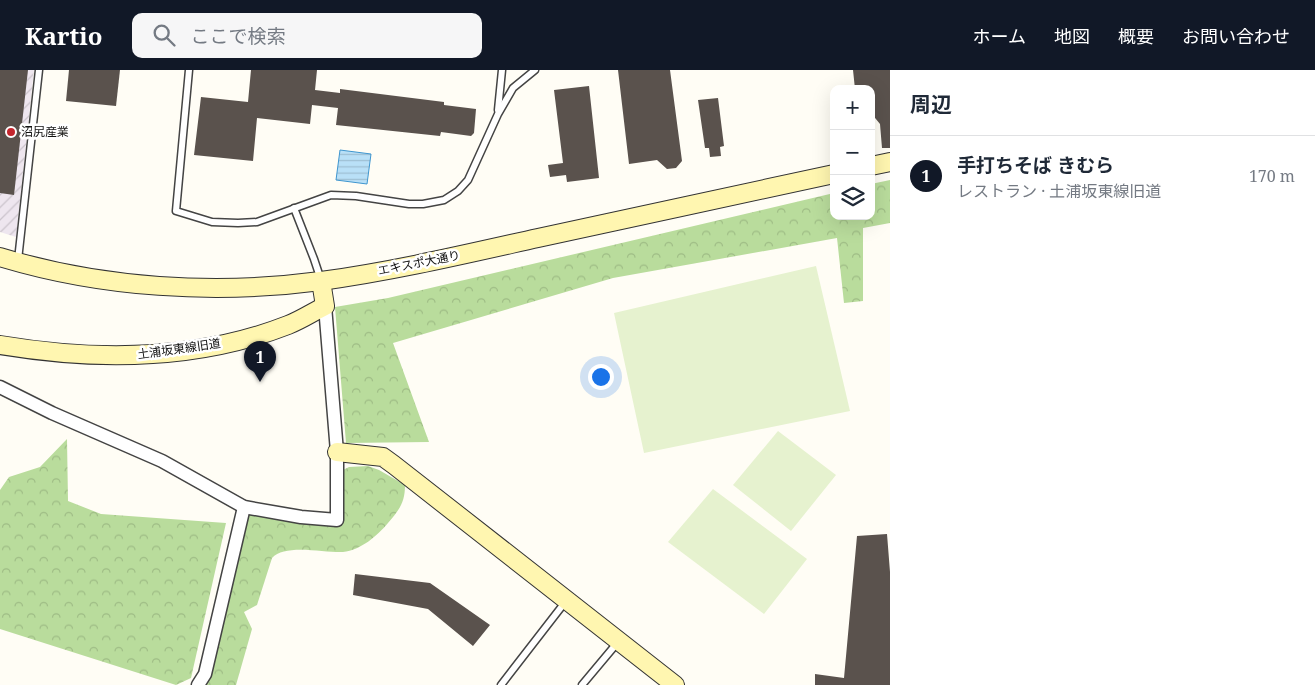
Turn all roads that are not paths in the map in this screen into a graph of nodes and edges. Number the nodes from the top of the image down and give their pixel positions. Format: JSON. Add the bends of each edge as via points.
{"nodes":[{"id":1,"x":39,"y":70,"type":"edge"},
{"id":2,"x":189,"y":70,"type":"edge"},
{"id":3,"x":502,"y":70,"type":"edge"},
{"id":4,"x":535,"y":70,"type":"edge"},
{"id":5,"x":498,"y":114,"type":"junction"},
{"id":6,"x":890,"y":162,"type":"edge"},
{"id":7,"x":875,"y":165,"type":"edge"},
{"id":8,"x":830,"y":175,"type":"edge"},
{"id":9,"x":294,"y":208,"type":"junction"},
{"id":10,"x":0,"y":257,"type":"edge"},
{"id":11,"x":18,"y":263,"type":"junction"},
{"id":12,"x":321,"y":281,"type":"junction"},
{"id":13,"x":325,"y":306,"type":"junction"},
{"id":14,"x":0,"y":345,"type":"edge"},
{"id":15,"x":0,"y":387,"type":"edge"},
{"id":16,"x":337,"y":452,"type":"junction"},
{"id":17,"x":244,"y":507,"type":"junction"},
{"id":18,"x":566,"y":600,"type":"junction"},
{"id":19,"x":619,"y":641,"type":"junction"},
{"id":20,"x":198,"y":685,"type":"edge"},
{"id":21,"x":501,"y":685,"type":"edge"},
{"id":22,"x":582,"y":685,"type":"edge"},
{"id":23,"x":675,"y":685,"type":"edge"}],
"edges":[{"from":1,"to":11,"type":"lane"},
{"from":2,"to":9,"type":"lane","via":[[176,211],[212,222],[238,223],[258,222]]},
{"from":3,"to":5,"type":"lane"},
{"from":4,"to":5,"type":"lane","via":[[513,88]]},
{"from":5,"to":9,"type":"lane","via":[[468,180],[444,200],[409,204],[331,195]]},
{"from":6,"to":7,"type":"main road"},
{"from":8,"to":12,"type":"main road","name":"エキスポ大通り","via":[[426,262]]},
{"from":9,"to":12,"type":"lane"},
{"from":10,"to":11,"type":"main road","name":"エキスポ大通り"},
{"from":11,"to":12,"type":"main road","name":"エキスポ大通り","via":[[96,279],[158,285],[212,288]]},
{"from":12,"to":13,"type":"main road"},
{"from":13,"to":14,"type":"main road","name":"土浦坂東線旧道","via":[[287,325],[247,338],[168,353],[90,355]]},
{"from":13,"to":16,"type":"street"},
{"from":15,"to":17,"type":"street","via":[[162,461]]},
{"from":16,"to":17,"type":"street","via":[[337,520]]},
{"from":16,"to":18,"type":"main road","via":[[383,457]]},
{"from":17,"to":20,"type":"street","via":[[205,674]]},
{"from":18,"to":19,"type":"main road"},
{"from":18,"to":21,"type":"lane"},
{"from":19,"to":22,"type":"lane"},
{"from":19,"to":23,"type":"main road"}]}
